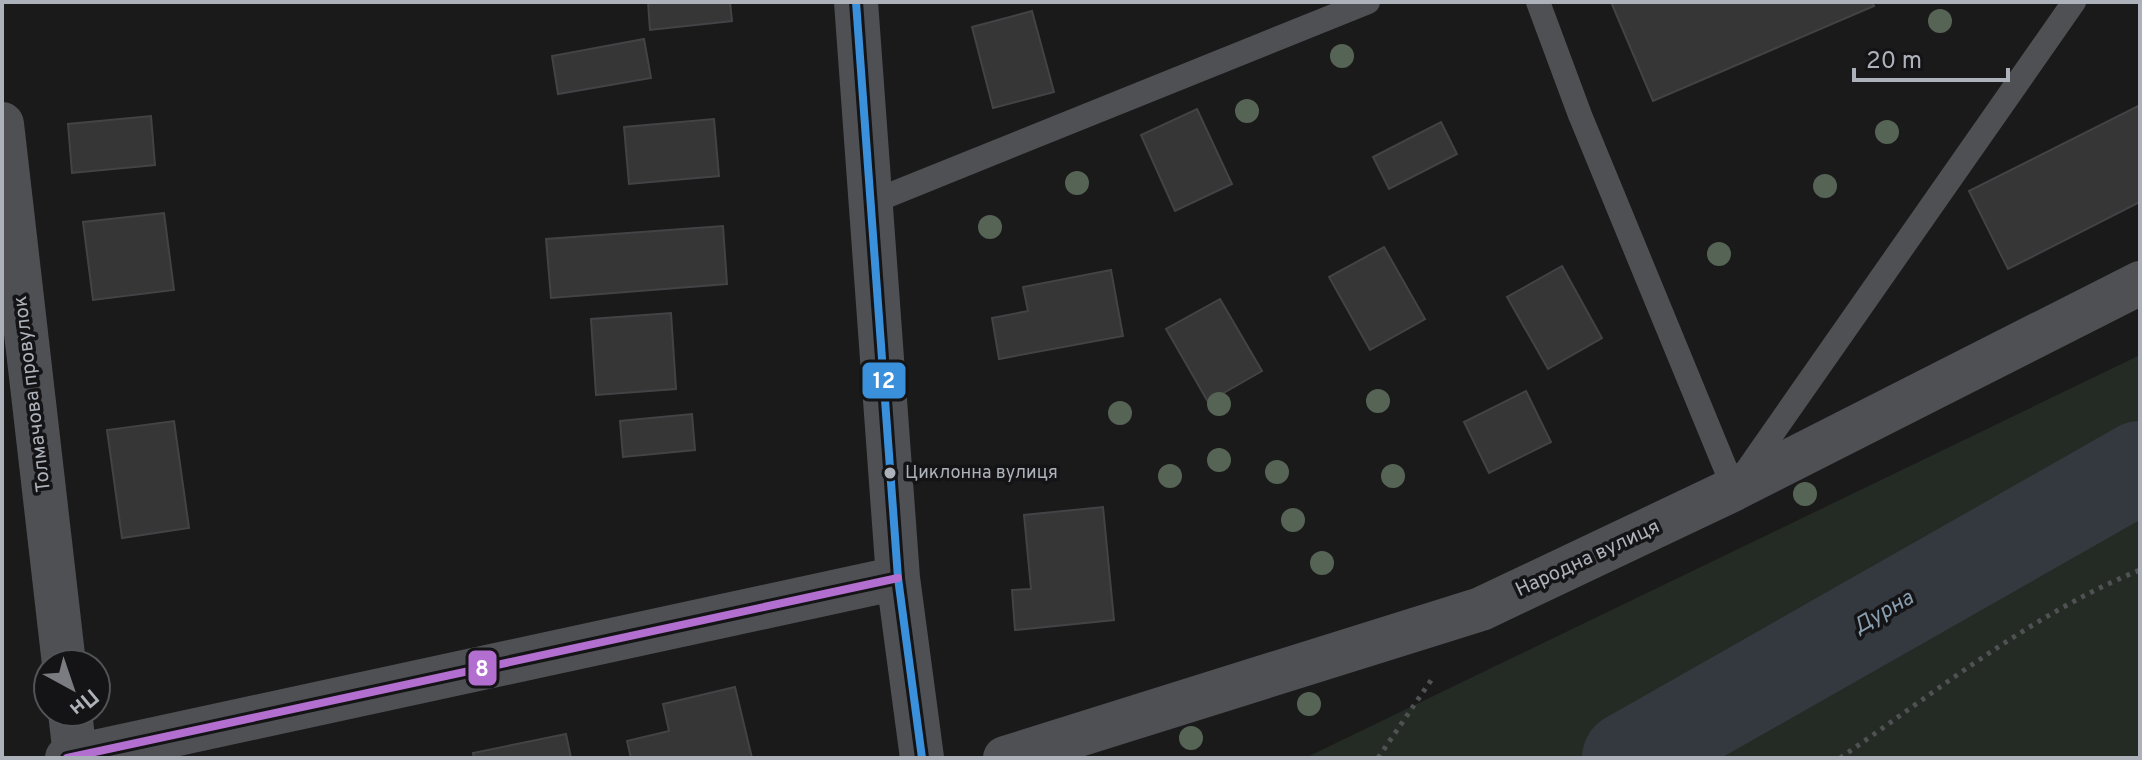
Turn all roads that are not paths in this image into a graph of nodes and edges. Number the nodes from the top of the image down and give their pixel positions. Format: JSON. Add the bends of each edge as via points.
{"nodes":[{"id":1,"x":856,"y":2,"type":"edge"},
{"id":2,"x":1368,"y":2,"type":"edge"},
{"id":3,"x":1538,"y":2,"type":"edge"},
{"id":4,"x":2074,"y":2,"type":"edge"},
{"id":5,"x":2,"y":124,"type":"edge"},
{"id":6,"x":872,"y":202,"type":"junction"},
{"id":7,"x":2140,"y":283,"type":"edge"},
{"id":8,"x":1734,"y":489,"type":"junction"},
{"id":9,"x":898,"y":578,"type":"junction"},
{"id":10,"x":62,"y":648,"type":"edge"},
{"id":11,"x":70,"y":728,"type":"edge"},
{"id":12,"x":71,"y":757,"type":"edge"},
{"id":13,"x":922,"y":758,"type":"edge"},
{"id":14,"x":1005,"y":758,"type":"edge"}],
"edges":[{"from":1,"to":6,"type":"street"},
{"from":2,"to":6,"type":"lane"},
{"from":3,"to":8,"type":"lane"},
{"from":4,"to":8,"type":"lane"},
{"from":5,"to":10,"type":"street","name":"Толмачова провулок"},
{"from":6,"to":9,"type":"street"},
{"from":7,"to":8,"type":"street","name":"Народна вулиця"},
{"from":8,"to":14,"type":"street","name":"Народна вулиця","via":[[1481,609]]},
{"from":9,"to":12,"type":"street"},
{"from":9,"to":13,"type":"street"},
{"from":11,"to":12,"type":"street"}]}
